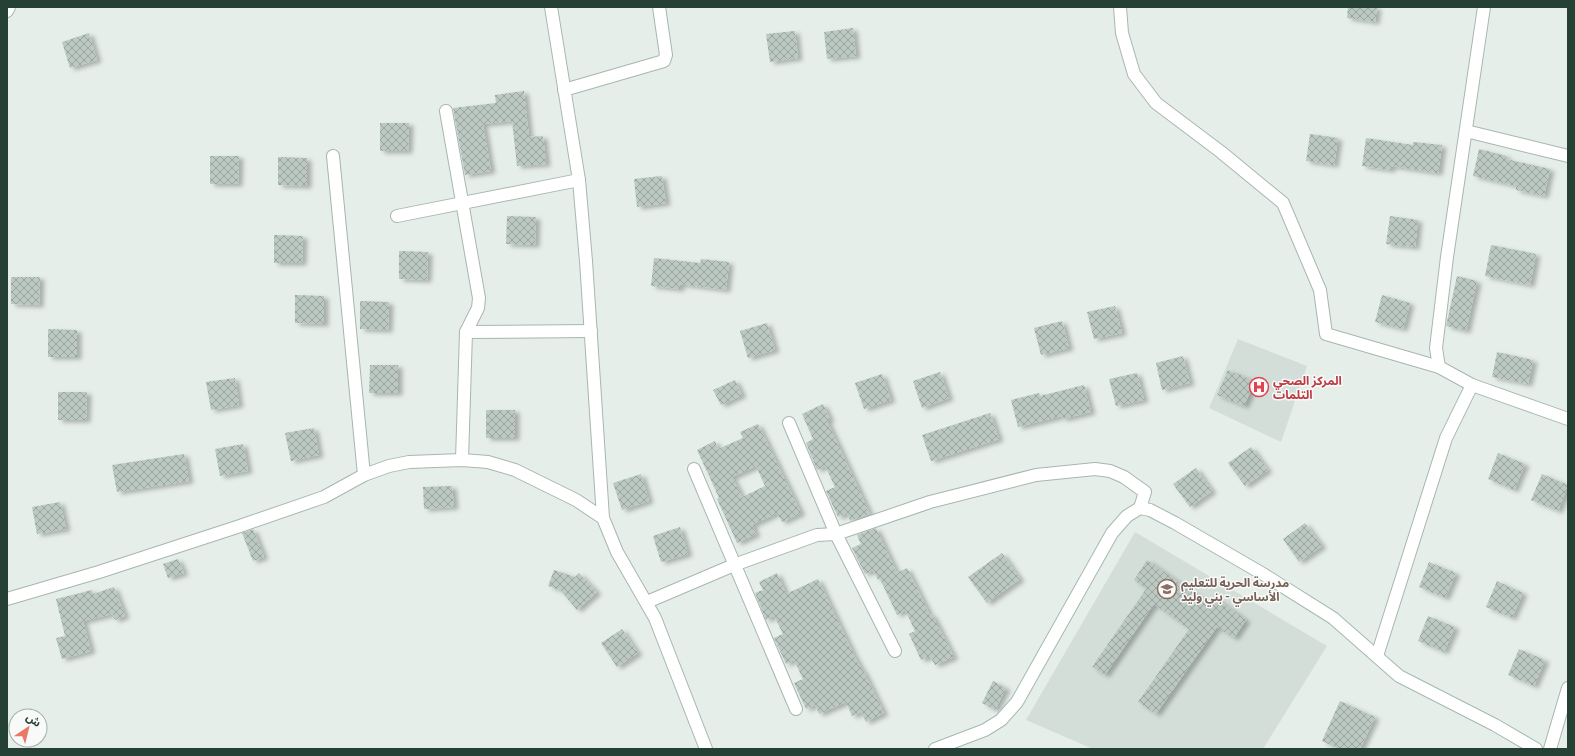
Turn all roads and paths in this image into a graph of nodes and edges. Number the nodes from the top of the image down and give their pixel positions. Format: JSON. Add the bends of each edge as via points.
{"nodes":[{"id":1,"x":9,"y":7,"type":"edge"},
{"id":2,"x":551,"y":7,"type":"edge"},
{"id":3,"x":659,"y":7,"type":"edge"},
{"id":4,"x":1120,"y":7,"type":"edge"},
{"id":5,"x":1484,"y":7,"type":"edge"},
{"id":6,"x":7,"y":11,"type":"edge"},
{"id":7,"x":564,"y":90,"type":"junction"},
{"id":8,"x":446,"y":111,"type":"dead end"},
{"id":9,"x":1466,"y":131,"type":"junction"},
{"id":10,"x":334,"y":156,"type":"dead end"},
{"id":11,"x":1568,"y":156,"type":"edge"},
{"id":12,"x":579,"y":180,"type":"junction"},
{"id":13,"x":461,"y":203,"type":"junction"},
{"id":14,"x":397,"y":216,"type":"dead end"},
{"id":15,"x":591,"y":331,"type":"junction"},
{"id":16,"x":466,"y":332,"type":"junction"},
{"id":17,"x":1439,"y":367,"type":"junction"},
{"id":18,"x":1472,"y":385,"type":"junction"},
{"id":19,"x":1568,"y":419,"type":"edge"},
{"id":20,"x":789,"y":423,"type":"dead end"},
{"id":21,"x":462,"y":460,"type":"junction"},
{"id":22,"x":694,"y":469,"type":"dead end"},
{"id":23,"x":364,"y":475,"type":"junction"},
{"id":24,"x":1140,"y":508,"type":"junction"},
{"id":25,"x":603,"y":518,"type":"junction"},
{"id":26,"x":836,"y":534,"type":"junction"},
{"id":27,"x":734,"y":565,"type":"junction"},
{"id":28,"x":7,"y":599,"type":"edge"},
{"id":29,"x":647,"y":602,"type":"junction"},
{"id":30,"x":895,"y":651,"type":"dead end"},
{"id":31,"x":1377,"y":656,"type":"junction"},
{"id":32,"x":1568,"y":688,"type":"edge"},
{"id":33,"x":796,"y":709,"type":"dead end"},
{"id":34,"x":706,"y":749,"type":"edge"},
{"id":35,"x":935,"y":749,"type":"edge"},
{"id":36,"x":1536,"y":749,"type":"edge"},
{"id":37,"x":1550,"y":749,"type":"edge"}],
"edges":[{"from":1,"to":6,"type":"street"},
{"from":2,"to":7,"type":"street"},
{"from":3,"to":7,"type":"street","via":[[666,55],[664,61]]},
{"from":4,"to":17,"type":"street","via":[[1122,33],[1134,74],[1156,103],[1284,203],[1320,290],[1326,334]]},
{"from":5,"to":9,"type":"street"},
{"from":7,"to":12,"type":"street"},
{"from":8,"to":13,"type":"street"},
{"from":9,"to":11,"type":"street"},
{"from":9,"to":17,"type":"street","via":[[1436,348]]},
{"from":10,"to":23,"type":"street"},
{"from":12,"to":13,"type":"street"},
{"from":12,"to":15,"type":"street"},
{"from":13,"to":14,"type":"street"},
{"from":13,"to":16,"type":"street","via":[[479,298],[478,308]]},
{"from":15,"to":16,"type":"street"},
{"from":15,"to":25,"type":"street"},
{"from":16,"to":21,"type":"street"},
{"from":17,"to":18,"type":"street"},
{"from":18,"to":19,"type":"street"},
{"from":18,"to":31,"type":"street","via":[[1446,438]]},
{"from":20,"to":26,"type":"street"},
{"from":21,"to":23,"type":"street","via":[[409,462]]},
{"from":21,"to":25,"type":"street","via":[[488,462],[515,470],[576,500]]},
{"from":22,"to":27,"type":"street"},
{"from":23,"to":28,"type":"street","via":[[324,496],[237,528]]},
{"from":24,"to":26,"type":"street","via":[[1145,492],[1124,477],[1110,471],[1095,469],[1036,475],[930,502]]},
{"from":24,"to":31,"type":"street","via":[[1176,523],[1263,574],[1332,618]]},
{"from":24,"to":35,"type":"street","via":[[1127,516],[1112,533],[1017,702],[1001,720],[985,730]]},
{"from":25,"to":29,"type":"street","via":[[617,552]]},
{"from":26,"to":27,"type":"street","via":[[817,535]]},
{"from":26,"to":30,"type":"street"},
{"from":27,"to":29,"type":"street"},
{"from":27,"to":33,"type":"street"},
{"from":29,"to":34,"type":"street","via":[[656,618]]},
{"from":31,"to":36,"type":"street","via":[[1399,676]]},
{"from":32,"to":37,"type":"street"}]}
